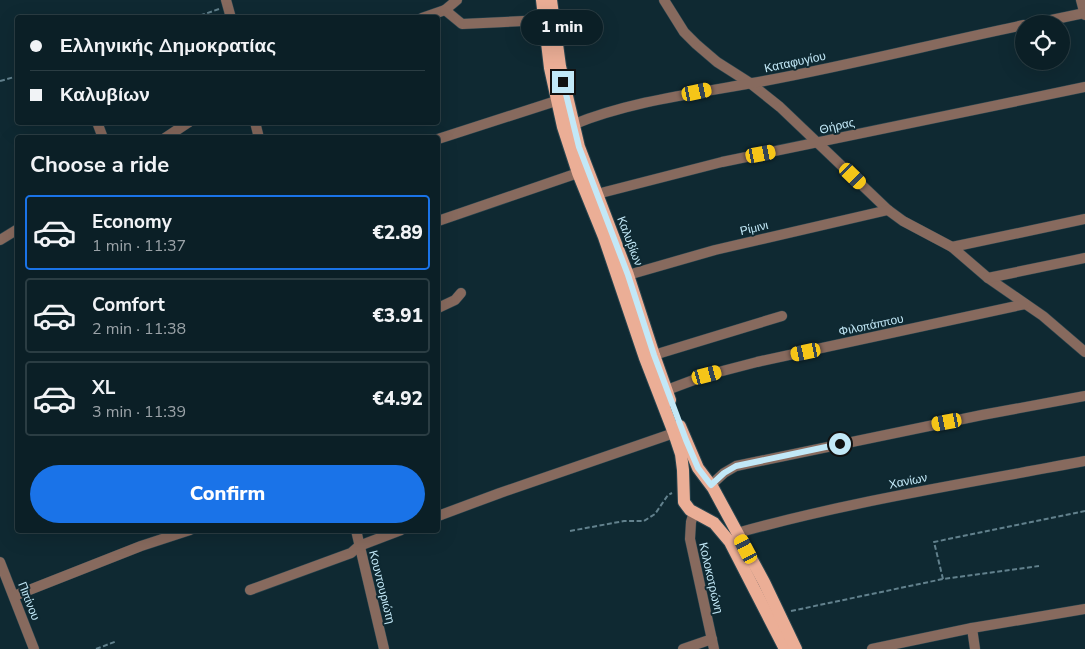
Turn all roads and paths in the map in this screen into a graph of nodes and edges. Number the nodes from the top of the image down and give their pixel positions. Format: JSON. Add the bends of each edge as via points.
{"nodes":[{"id":1,"x":457,"y":0,"type":"edge"},
{"id":2,"x":542,"y":0,"type":"edge"},
{"id":3,"x":551,"y":0,"type":"edge"},
{"id":4,"x":664,"y":0,"type":"edge"},
{"id":5,"x":1081,"y":0,"type":"edge"},
{"id":6,"x":227,"y":3,"type":"edge"},
{"id":7,"x":445,"y":10,"type":"junction"},
{"id":8,"x":1085,"y":14,"type":"edge"},
{"id":9,"x":200,"y":15,"type":"edge"},
{"id":10,"x":431,"y":15,"type":"edge"},
{"id":11,"x":1070,"y":17,"type":"edge"},
{"id":12,"x":544,"y":20,"type":"junction"},
{"id":13,"x":1015,"y":27,"type":"edge"},
{"id":14,"x":15,"y":77,"type":"edge"},
{"id":15,"x":0,"y":81,"type":"edge"},
{"id":16,"x":750,"y":83,"type":"junction"},
{"id":17,"x":1085,"y":88,"type":"edge"},
{"id":18,"x":556,"y":101,"type":"junction"},
{"id":19,"x":572,"y":124,"type":"junction"},
{"id":20,"x":184,"y":125,"type":"edge"},
{"id":21,"x":170,"y":135,"type":"edge"},
{"id":22,"x":440,"y":138,"type":"edge"},
{"id":23,"x":819,"y":143,"type":"junction"},
{"id":24,"x":578,"y":173,"type":"junction"},
{"id":25,"x":597,"y":194,"type":"junction"},
{"id":26,"x":888,"y":210,"type":"junction"},
{"id":27,"x":1085,"y":219,"type":"edge"},
{"id":28,"x":440,"y":220,"type":"edge"},
{"id":29,"x":15,"y":232,"type":"edge"},
{"id":30,"x":0,"y":240,"type":"edge"},
{"id":31,"x":952,"y":247,"type":"junction"},
{"id":32,"x":1085,"y":258,"type":"edge"},
{"id":33,"x":628,"y":275,"type":"junction"},
{"id":34,"x":988,"y":278,"type":"junction"},
{"id":35,"x":461,"y":293,"type":"dead end"},
{"id":36,"x":1025,"y":304,"type":"junction"},
{"id":37,"x":440,"y":307,"type":"edge"},
{"id":38,"x":782,"y":316,"type":"dead end"},
{"id":39,"x":1085,"y":352,"type":"edge"},
{"id":40,"x":654,"y":355,"type":"junction"},
{"id":41,"x":667,"y":390,"type":"junction"},
{"id":42,"x":1085,"y":396,"type":"edge"},
{"id":43,"x":674,"y":433,"type":"junction"},
{"id":44,"x":1085,"y":461,"type":"edge"},
{"id":45,"x":712,"y":488,"type":"junction"},
{"id":46,"x":683,"y":494,"type":"junction"},
{"id":47,"x":1085,"y":511,"type":"edge"},
{"id":48,"x":696,"y":512,"type":"junction"},
{"id":49,"x":440,"y":515,"type":"edge"},
{"id":50,"x":570,"y":531,"type":"dead end"},
{"id":51,"x":181,"y":533,"type":"edge"},
{"id":52,"x":357,"y":533,"type":"edge"},
{"id":53,"x":393,"y":533,"type":"edge"},
{"id":54,"x":737,"y":533,"type":"junction"},
{"id":55,"x":359,"y":546,"type":"junction"},
{"id":56,"x":0,"y":562,"type":"edge"},
{"id":57,"x":1039,"y":566,"type":"dead end"},
{"id":58,"x":943,"y":578,"type":"junction"},
{"id":59,"x":250,"y":590,"type":"dead end"},
{"id":60,"x":14,"y":596,"type":"junction"},
{"id":61,"x":1085,"y":609,"type":"edge"},
{"id":62,"x":779,"y":614,"type":"junction"},
{"id":63,"x":972,"y":628,"type":"junction"},
{"id":64,"x":117,"y":641,"type":"dead end"},
{"id":65,"x":713,"y":644,"type":"edge"},
{"id":66,"x":34,"y":649,"type":"edge"},
{"id":67,"x":96,"y":649,"type":"edge"},
{"id":68,"x":384,"y":649,"type":"edge"},
{"id":69,"x":683,"y":649,"type":"edge"},
{"id":70,"x":786,"y":649,"type":"edge"},
{"id":71,"x":796,"y":649,"type":"edge"},
{"id":72,"x":872,"y":649,"type":"edge"},
{"id":73,"x":975,"y":649,"type":"edge"}],
"edges":[{"from":1,"to":7,"type":"street"},
{"from":2,"to":12,"type":"main road","name":"Καλυβίων"},
{"from":3,"to":19,"type":"main road","name":"Καλυβίων"},
{"from":4,"to":16,"type":"street","via":[[690,38],[717,62]]},
{"from":5,"to":8,"type":"street"},
{"from":6,"to":9,"type":"path"},
{"from":7,"to":10,"type":"street"},
{"from":7,"to":12,"type":"street","via":[[462,24]]},
{"from":8,"to":11,"type":"street"},
{"from":12,"to":18,"type":"main road","name":"Καλυβίων"},
{"from":13,"to":16,"type":"street","name":"Καταφυγίου"},
{"from":14,"to":15,"type":"path"},
{"from":16,"to":19,"type":"street","name":"Καταφυγίου","via":[[653,102]]},
{"from":16,"to":23,"type":"street"},
{"from":17,"to":23,"type":"street","name":"Θήρας"},
{"from":18,"to":22,"type":"street"},
{"from":18,"to":24,"type":"main road","name":"Καλυβίων"},
{"from":19,"to":25,"type":"main road","name":"Καλυβίων"},
{"from":20,"to":21,"type":"street"},
{"from":23,"to":25,"type":"street","name":"Θήρας","via":[[722,162]]},
{"from":23,"to":26,"type":"street"},
{"from":24,"to":28,"type":"street"},
{"from":24,"to":43,"type":"main road","name":"Καλυβίων"},
{"from":25,"to":33,"type":"main road","name":"Καλυβίων"},
{"from":26,"to":31,"type":"street"},
{"from":26,"to":33,"type":"street","name":"Ρίμινι","via":[[715,250]]},
{"from":27,"to":31,"type":"street"},
{"from":29,"to":30,"type":"street"},
{"from":31,"to":34,"type":"street"},
{"from":32,"to":34,"type":"street"},
{"from":33,"to":40,"type":"main road","name":"Καλυβίων"},
{"from":34,"to":36,"type":"street"},
{"from":35,"to":37,"type":"street"},
{"from":36,"to":39,"type":"street"},
{"from":36,"to":41,"type":"street","name":"Φιλοπάππου","via":[[757,362]]},
{"from":38,"to":40,"type":"street"},
{"from":40,"to":41,"type":"main road","name":"Καλυβίων"},
{"from":41,"to":45,"type":"main road","name":"Καλυβίων","via":[[698,468]]},
{"from":42,"to":45,"type":"street","via":[[736,466],[724,473]]},
{"from":43,"to":46,"type":"main road","name":"Καλυβίων","via":[[681,454]]},
{"from":43,"to":49,"type":"street"},
{"from":44,"to":54,"type":"street","name":"Χανίων","via":[[855,504]]},
{"from":45,"to":46,"type":"main road","via":[[704,481],[694,481]]},
{"from":45,"to":48,"type":"main road","via":[[714,504],[707,511]]},
{"from":45,"to":54,"type":"main road","name":"Καλυβίων"},
{"from":46,"to":48,"type":"main road","via":[[686,506]]},
{"from":46,"to":50,"type":"path","via":[[673,492],[668,495],[655,514],[644,521],[624,521]]},
{"from":47,"to":58,"type":"path","via":[[934,542]]},
{"from":48,"to":65,"type":"street","name":"Κολοκοτρώνη","via":[[691,522],[690,539]]},
{"from":48,"to":70,"type":"main road","via":[[714,523],[730,542]]},
{"from":51,"to":60,"type":"street"},
{"from":52,"to":55,"type":"street","name":"Κουντουριώτη"},
{"from":53,"to":55,"type":"street"},
{"from":54,"to":62,"type":"main road","name":"Καλυβίων"},
{"from":55,"to":59,"type":"street","via":[[351,554]]},
{"from":55,"to":68,"type":"street","name":"Κουντουριώτη"},
{"from":56,"to":60,"type":"street","name":"Πιπίνου"},
{"from":57,"to":58,"type":"path"},
{"from":58,"to":62,"type":"path"},
{"from":60,"to":66,"type":"street","name":"Πιπίνου"},
{"from":61,"to":63,"type":"street"},
{"from":62,"to":71,"type":"main road","name":"Καλυβίων"},
{"from":63,"to":72,"type":"street"},
{"from":63,"to":73,"type":"street"},
{"from":64,"to":67,"type":"path"},
{"from":65,"to":69,"type":"street"}]}
